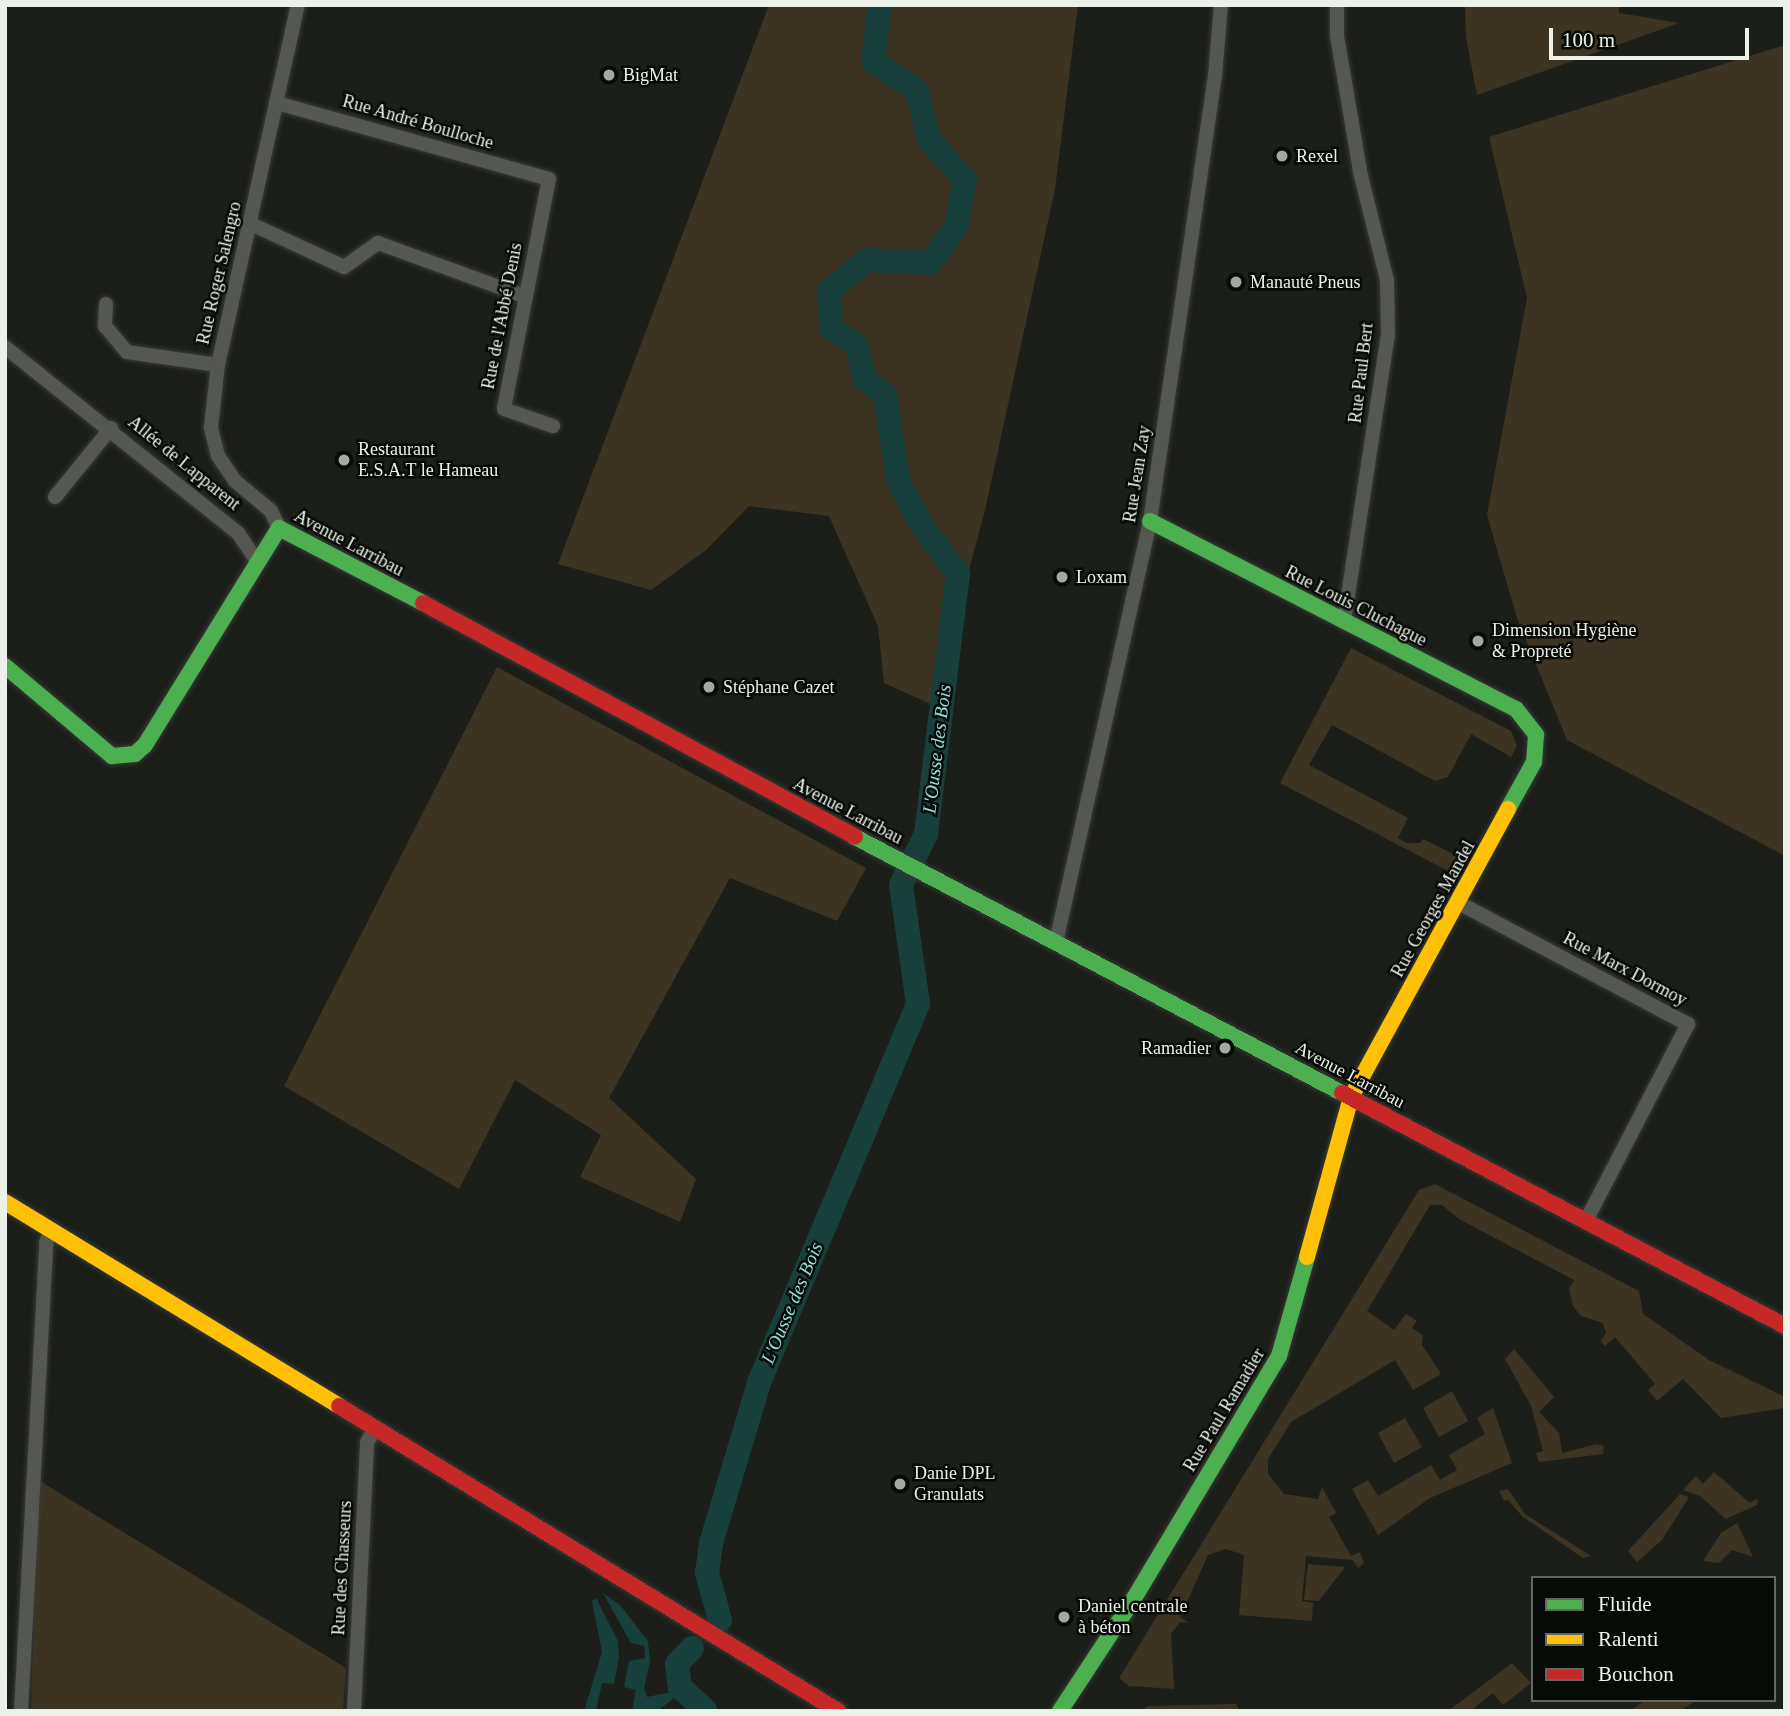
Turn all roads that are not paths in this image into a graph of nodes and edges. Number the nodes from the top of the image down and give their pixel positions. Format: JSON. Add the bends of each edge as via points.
{"nodes":[{"id":1,"x":298,"y":5,"type":"edge"},
{"id":2,"x":1221,"y":5,"type":"edge"},
{"id":3,"x":1337,"y":5,"type":"edge"},
{"id":4,"x":277,"y":103,"type":"junction"},
{"id":5,"x":549,"y":179,"type":"joint"},
{"id":6,"x":249,"y":223,"type":"junction"},
{"id":7,"x":524,"y":296,"type":"junction"},
{"id":8,"x":106,"y":304,"type":"dead end"},
{"id":9,"x":5,"y":347,"type":"edge"},
{"id":10,"x":218,"y":365,"type":"junction"},
{"id":11,"x":553,"y":426,"type":"dead end"},
{"id":12,"x":111,"y":428,"type":"junction"},
{"id":13,"x":55,"y":497,"type":"dead end"},
{"id":14,"x":1150,"y":521,"type":"junction"},
{"id":15,"x":279,"y":528,"type":"junction"},
{"id":16,"x":257,"y":561,"type":"junction"},
{"id":17,"x":1344,"y":623,"type":"junction"},
{"id":18,"x":5,"y":666,"type":"edge"},
{"id":19,"x":1536,"y":735,"type":"joint"},
{"id":20,"x":1459,"y":904,"type":"junction"},
{"id":21,"x":1056,"y":942,"type":"junction"},
{"id":22,"x":1351,"y":1097,"type":"junction"},
{"id":23,"x":5,"y":1202,"type":"edge"},
{"id":24,"x":1586,"y":1221,"type":"junction"},
{"id":25,"x":51,"y":1229,"type":"junction"},
{"id":26,"x":1785,"y":1326,"type":"edge"},
{"id":27,"x":375,"y":1429,"type":"junction"},
{"id":28,"x":21,"y":1711,"type":"edge"},
{"id":29,"x":354,"y":1711,"type":"edge"},
{"id":30,"x":838,"y":1711,"type":"edge"},
{"id":31,"x":1059,"y":1711,"type":"edge"}],
"edges":[{"from":1,"to":4,"type":"street","name":"Rue Roger Salengro"},
{"from":2,"to":14,"type":"street","name":"Rue Jean Zay","via":[[1215,76]]},
{"from":3,"to":17,"type":"street","name":"Rue Paul Bert","via":[[1337,36],[1361,176],[1387,280],[1388,334]]},
{"from":4,"to":5,"type":"street","name":"Rue André Boulloche"},
{"from":4,"to":6,"type":"street","name":"Rue Roger Salengro"},
{"from":5,"to":7,"type":"street","name":"Rue de l'Abbé Denis"},
{"from":6,"to":7,"type":"street","via":[[344,267],[378,243]]},
{"from":6,"to":10,"type":"street","name":"Rue Roger Salengro"},
{"from":7,"to":11,"type":"street","name":"Rue de l'Abbé Denis","via":[[503,409]]},
{"from":8,"to":10,"type":"street","via":[[105,326],[127,352]]},
{"from":9,"to":12,"type":"street","name":"Allée de Lapparent"},
{"from":10,"to":15,"type":"street","name":"Rue Roger Salengro","via":[[211,426],[218,457],[235,481],[271,511]]},
{"from":12,"to":13,"type":"street","name":"Allée de Lapparent"},
{"from":12,"to":16,"type":"street","name":"Allée de Lapparent","via":[[238,533]]},
{"from":14,"to":17,"type":"street","name":"Rue Louis Cluchague"},
{"from":14,"to":21,"type":"street","name":"Rue Jean Zay"},
{"from":15,"to":16,"type":"street","name":"Avenue Larribau"},
{"from":15,"to":21,"type":"street","name":"Avenue Larribau"},
{"from":16,"to":18,"type":"street","name":"Avenue Larribau","via":[[145,745],[135,754],[112,757]]},
{"from":17,"to":19,"type":"street","name":"Rue Louis Cluchague","via":[[1516,709]]},
{"from":19,"to":20,"type":"street","name":"Rue Georges Mandel","via":[[1534,762]]},
{"from":20,"to":22,"type":"street","name":"Rue Georges Mandel"},
{"from":20,"to":24,"type":"street","name":"Rue Marx Dormoy","via":[[1689,1024]]},
{"from":21,"to":22,"type":"street","name":"Avenue Larribau"},
{"from":22,"to":24,"type":"street","name":"Avenue Larribau"},
{"from":22,"to":31,"type":"street","name":"Rue Paul Ramadier","via":[[1279,1356],[1133,1600]]},
{"from":23,"to":25,"type":"street"},
{"from":24,"to":26,"type":"street","name":"Avenue Larribau"},
{"from":25,"to":27,"type":"street"},
{"from":25,"to":28,"type":"street","via":[[46,1243]]},
{"from":27,"to":29,"type":"street","name":"Rue des Chasseurs","via":[[367,1442]]},
{"from":27,"to":30,"type":"street"}]}
